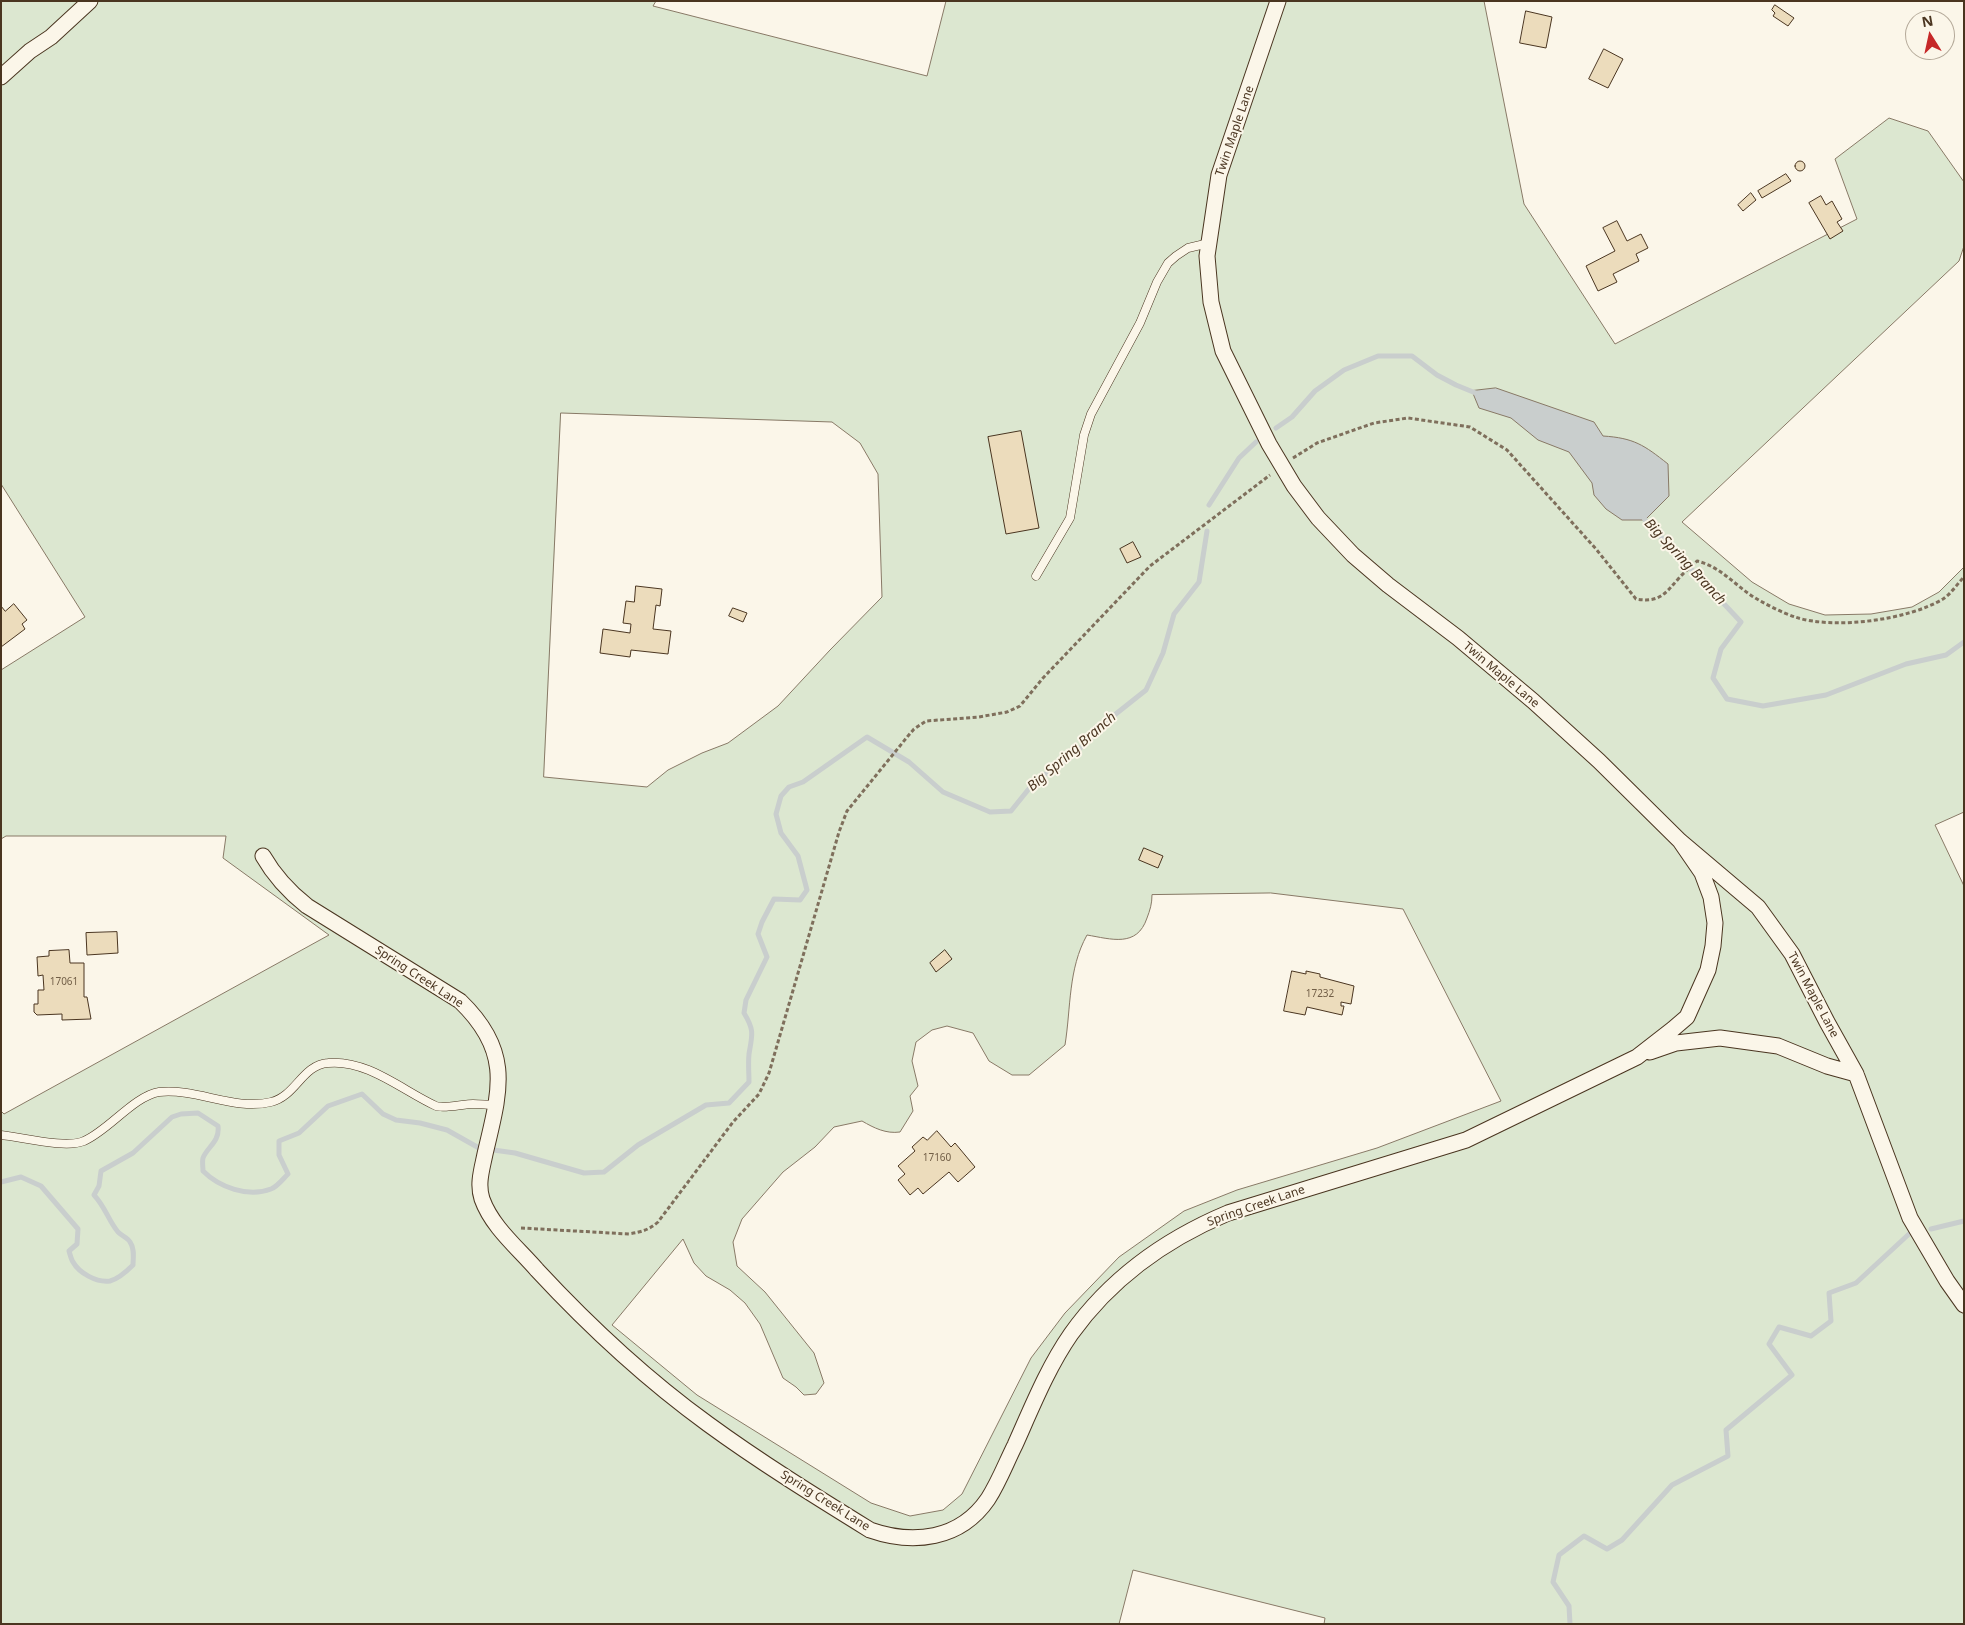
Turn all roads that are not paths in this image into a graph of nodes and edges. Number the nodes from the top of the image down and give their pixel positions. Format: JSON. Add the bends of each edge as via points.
{"nodes":[{"id":1,"x":90,"y":1,"type":"edge"},
{"id":2,"x":1278,"y":1,"type":"edge"},
{"id":3,"x":1,"y":77,"type":"edge"},
{"id":4,"x":1209,"y":243,"type":"junction"},
{"id":5,"x":1036,"y":576,"type":"dead end"},
{"id":6,"x":1680,"y":841,"type":"junction"},
{"id":7,"x":263,"y":856,"type":"dead end"},
{"id":8,"x":1637,"y":1057,"type":"junction"},
{"id":9,"x":1856,"y":1074,"type":"junction"},
{"id":10,"x":496,"y":1106,"type":"junction"},
{"id":11,"x":1,"y":1135,"type":"edge"},
{"id":12,"x":1964,"y":1305,"type":"edge"}],
"edges":[{"from":1,"to":3,"type":"street"},
{"from":2,"to":4,"type":"street","name":"Twin Maple Lane","via":[[1219,175]]},
{"from":4,"to":5,"type":"lane","via":[[1188,248],[1176,256],[1156,282],[1140,323],[1091,414],[1084,435],[1070,518]]},
{"from":4,"to":6,"type":"street","name":"Twin Maple Lane","via":[[1211,302],[1223,351],[1282,466],[1318,518],[1353,555],[1388,585],[1533,701]]},
{"from":6,"to":8,"type":"street","name":"Spring Creek Lane","via":[[1702,873],[1711,897],[1713,946],[1708,970],[1687,1017]]},
{"from":6,"to":9,"type":"street","name":"Twin Maple Lane","via":[[1758,907],[1792,954]]},
{"from":7,"to":10,"type":"street","name":"Spring Creek Lane","via":[[288,892],[460,1001],[474,1015],[484,1028],[498,1065]]},
{"from":8,"to":9,"type":"street","name":"Spring Creek Lane","via":[[1676,1043],[1720,1038],[1778,1046]]},
{"from":8,"to":10,"type":"street","name":"Spring Creek Lane","via":[[1466,1140],[1228,1213],[1172,1240],[1117,1281],[1071,1334],[1052,1364],[987,1499],[978,1510],[962,1524],[943,1533],[907,1539],[870,1530],[707,1424],[646,1374],[560,1294],[498,1227],[481,1197],[479,1178]]},
{"from":9,"to":12,"type":"street","name":"Twin Maple Lane","via":[[1910,1218],[1946,1281]]},
{"from":10,"to":11,"type":"lane","via":[[438,1107],[380,1076],[349,1064],[329,1062],[316,1065],[288,1094],[274,1102],[252,1105],[160,1092],[147,1096],[84,1141],[68,1144]]}]}
